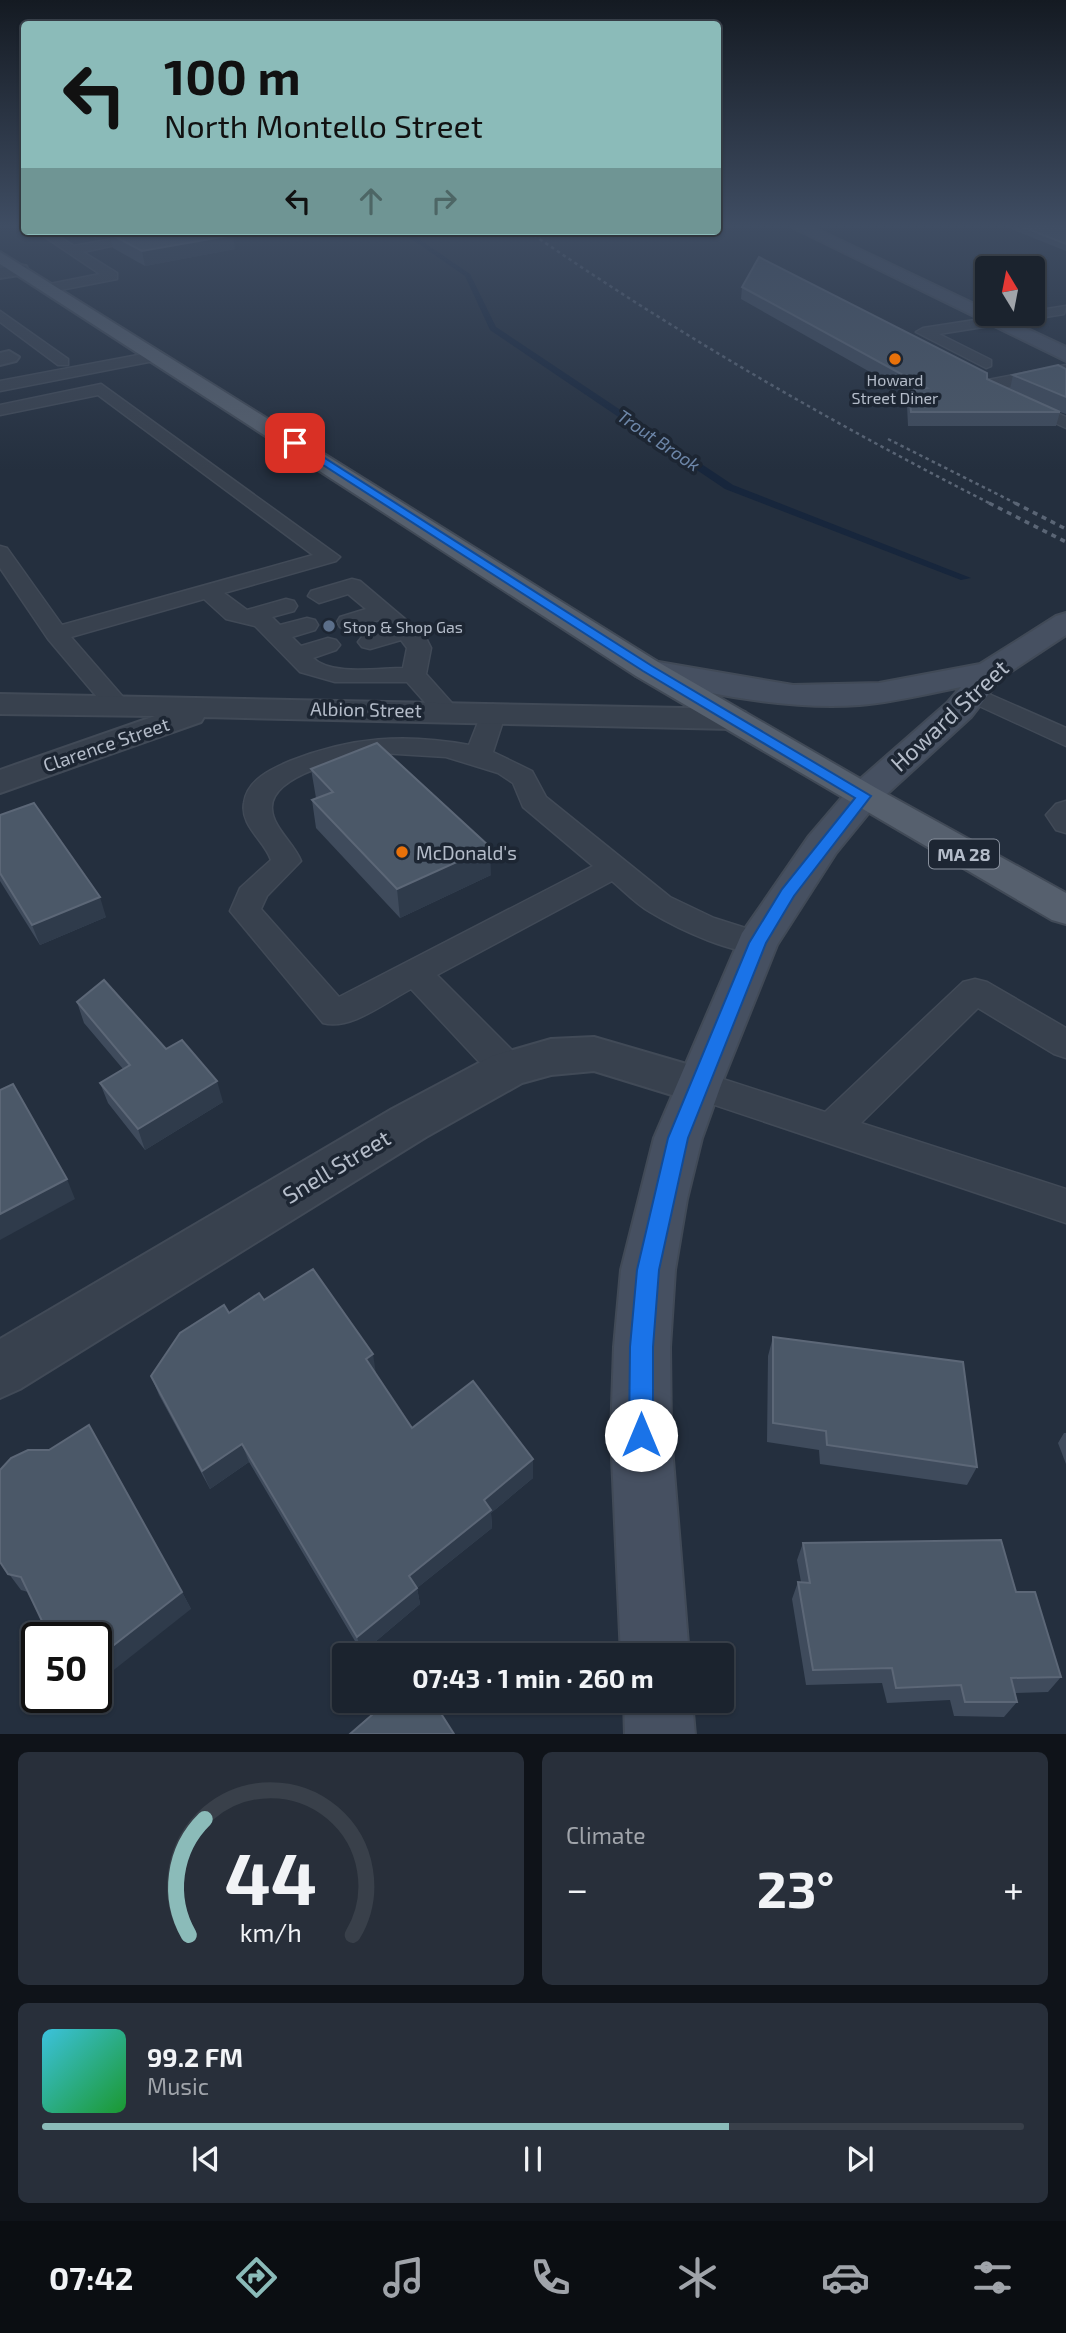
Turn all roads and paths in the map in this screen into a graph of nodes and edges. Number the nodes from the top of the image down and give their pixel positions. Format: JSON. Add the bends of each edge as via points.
{"nodes":[{"id":1,"x":82,"y":308,"type":"edge"},
{"id":2,"x":1064,"y":310,"type":"dead end"},
{"id":3,"x":1045,"y":312,"type":"edge"},
{"id":4,"x":0,"y":315,"type":"edge"},
{"id":5,"x":975,"y":322,"type":"edge"},
{"id":6,"x":1006,"y":326,"type":"edge"},
{"id":7,"x":151,"y":351,"type":"junction"},
{"id":8,"x":1066,"y":355,"type":"edge"},
{"id":9,"x":64,"y":362,"type":"junction"},
{"id":10,"x":986,"y":363,"type":"dead end"},
{"id":11,"x":3,"y":364,"type":"edge"},
{"id":12,"x":1066,"y":370,"type":"edge"},
{"id":13,"x":0,"y":386,"type":"edge"},
{"id":14,"x":0,"y":410,"type":"edge"},
{"id":15,"x":1066,"y":423,"type":"edge"},
{"id":16,"x":0,"y":552,"type":"edge"},
{"id":17,"x":208,"y":591,"type":"junction"},
{"id":18,"x":378,"y":608,"type":"junction"},
{"id":19,"x":1066,"y":622,"type":"edge"},
{"id":20,"x":311,"y":629,"type":"junction"},
{"id":21,"x":56,"y":634,"type":"junction"},
{"id":22,"x":279,"y":639,"type":"junction"},
{"id":23,"x":647,"y":669,"type":"junction"},
{"id":24,"x":414,"y":675,"type":"junction"},
{"id":25,"x":981,"y":682,"type":"junction"},
{"id":26,"x":0,"y":704,"type":"edge"},
{"id":27,"x":117,"y":705,"type":"junction"},
{"id":28,"x":212,"y":707,"type":"junction"},
{"id":29,"x":446,"y":711,"type":"junction"},
{"id":30,"x":493,"y":712,"type":"junction"},
{"id":31,"x":733,"y":719,"type":"junction"},
{"id":32,"x":1066,"y":738,"type":"edge"},
{"id":33,"x":478,"y":757,"type":"junction"},
{"id":34,"x":0,"y":782,"type":"edge"},
{"id":35,"x":863,"y":796,"type":"junction"},
{"id":36,"x":1066,"y":810,"type":"edge"},
{"id":37,"x":1066,"y":824,"type":"edge"},
{"id":38,"x":613,"y":868,"type":"junction"},
{"id":39,"x":1066,"y":910,"type":"edge"},
{"id":40,"x":757,"y":943,"type":"junction"},
{"id":41,"x":415,"y":973,"type":"junction"},
{"id":42,"x":1066,"y":1045,"type":"edge"},
{"id":43,"x":508,"y":1069,"type":"junction"},
{"id":44,"x":698,"y":1085,"type":"junction"},
{"id":45,"x":831,"y":1129,"type":"junction"},
{"id":46,"x":1066,"y":1206,"type":"edge"},
{"id":47,"x":0,"y":1370,"type":"edge"},
{"id":48,"x":653,"y":1643,"type":"edge"},
{"id":49,"x":659,"y":1713,"type":"edge"},
{"id":50,"x":660,"y":1734,"type":"edge"}],
"edges":[{"from":1,"to":7,"type":"main road","number":"MA 28"},
{"from":2,"to":3,"type":"lane"},
{"from":4,"to":9,"type":"lane"},
{"from":5,"to":10,"type":"lane","via":[[923,332]]},
{"from":6,"to":8,"type":"main road"},
{"from":7,"to":9,"type":"lane"},
{"from":7,"to":13,"type":"lane"},
{"from":7,"to":23,"type":"main road","number":"MA 28"},
{"from":9,"to":11,"type":"lane"},
{"from":12,"to":15,"type":"lane","via":[[994,383],[993,391]]},
{"from":14,"to":17,"type":"lane","via":[[101,389],[329,557]]},
{"from":16,"to":21,"type":"lane"},
{"from":17,"to":21,"type":"lane"},
{"from":17,"to":22,"type":"lane","via":[[229,611]]},
{"from":18,"to":18,"type":"lane","via":[[344,619]]},
{"from":18,"to":24,"type":"lane","via":[[416,641]]},
{"from":19,"to":25,"type":"main road","name":"Howard Street"},
{"from":20,"to":22,"type":"lane"},
{"from":20,"to":22,"type":"lane"},
{"from":20,"to":22,"type":"lane"},
{"from":21,"to":27,"type":"lane"},
{"from":22,"to":24,"type":"lane","via":[[335,675]]},
{"from":23,"to":25,"type":"main road","via":[[773,694],[844,696]]},
{"from":23,"to":31,"type":"main road","number":"MA 28"},
{"from":24,"to":29,"type":"lane"},
{"from":25,"to":32,"type":"lane"},
{"from":25,"to":35,"type":"main road","name":"Howard Street","via":[[959,710]]},
{"from":26,"to":27,"type":"street","name":"Albion Street"},
{"from":27,"to":28,"type":"street","name":"Albion Street"},
{"from":28,"to":29,"type":"street","name":"Albion Street"},
{"from":28,"to":34,"type":"street","name":"Clarence Street"},
{"from":29,"to":30,"type":"street","name":"Albion Street"},
{"from":30,"to":31,"type":"street","name":"Albion Street"},
{"from":30,"to":33,"type":"lane"},
{"from":31,"to":35,"type":"main road","number":"MA 28"},
{"from":33,"to":38,"type":"lane","via":[[509,767],[525,779],[533,801]]},
{"from":33,"to":41,"type":"lane","via":[[407,746],[349,749],[275,778],[259,799],[261,823],[283,850],[286,861],[253,891],[244,911],[335,1014]]},
{"from":35,"to":39,"type":"main road","number":"MA 28"},
{"from":35,"to":40,"type":"main road","name":"Howard Street","via":[[788,893]]},
{"from":36,"to":37,"type":"lane","via":[[1060,815]]},
{"from":38,"to":40,"type":"lane","via":[[659,904],[703,926]]},
{"from":38,"to":41,"type":"lane"},
{"from":40,"to":44,"type":"main road","name":"Howard Street"},
{"from":41,"to":43,"type":"lane"},
{"from":42,"to":45,"type":"lane","via":[[975,991]]},
{"from":43,"to":44,"type":"street","name":"Snell Street","via":[[551,1057],[594,1054]]},
{"from":43,"to":47,"type":"street","name":"Snell Street","via":[[409,1122]]},
{"from":44,"to":45,"type":"lane"},
{"from":44,"to":48,"type":"main road","name":"Howard Street","via":[[678,1138],[648,1270],[641,1435]]},
{"from":45,"to":46,"type":"lane"},
{"from":49,"to":50,"type":"main road"}]}
